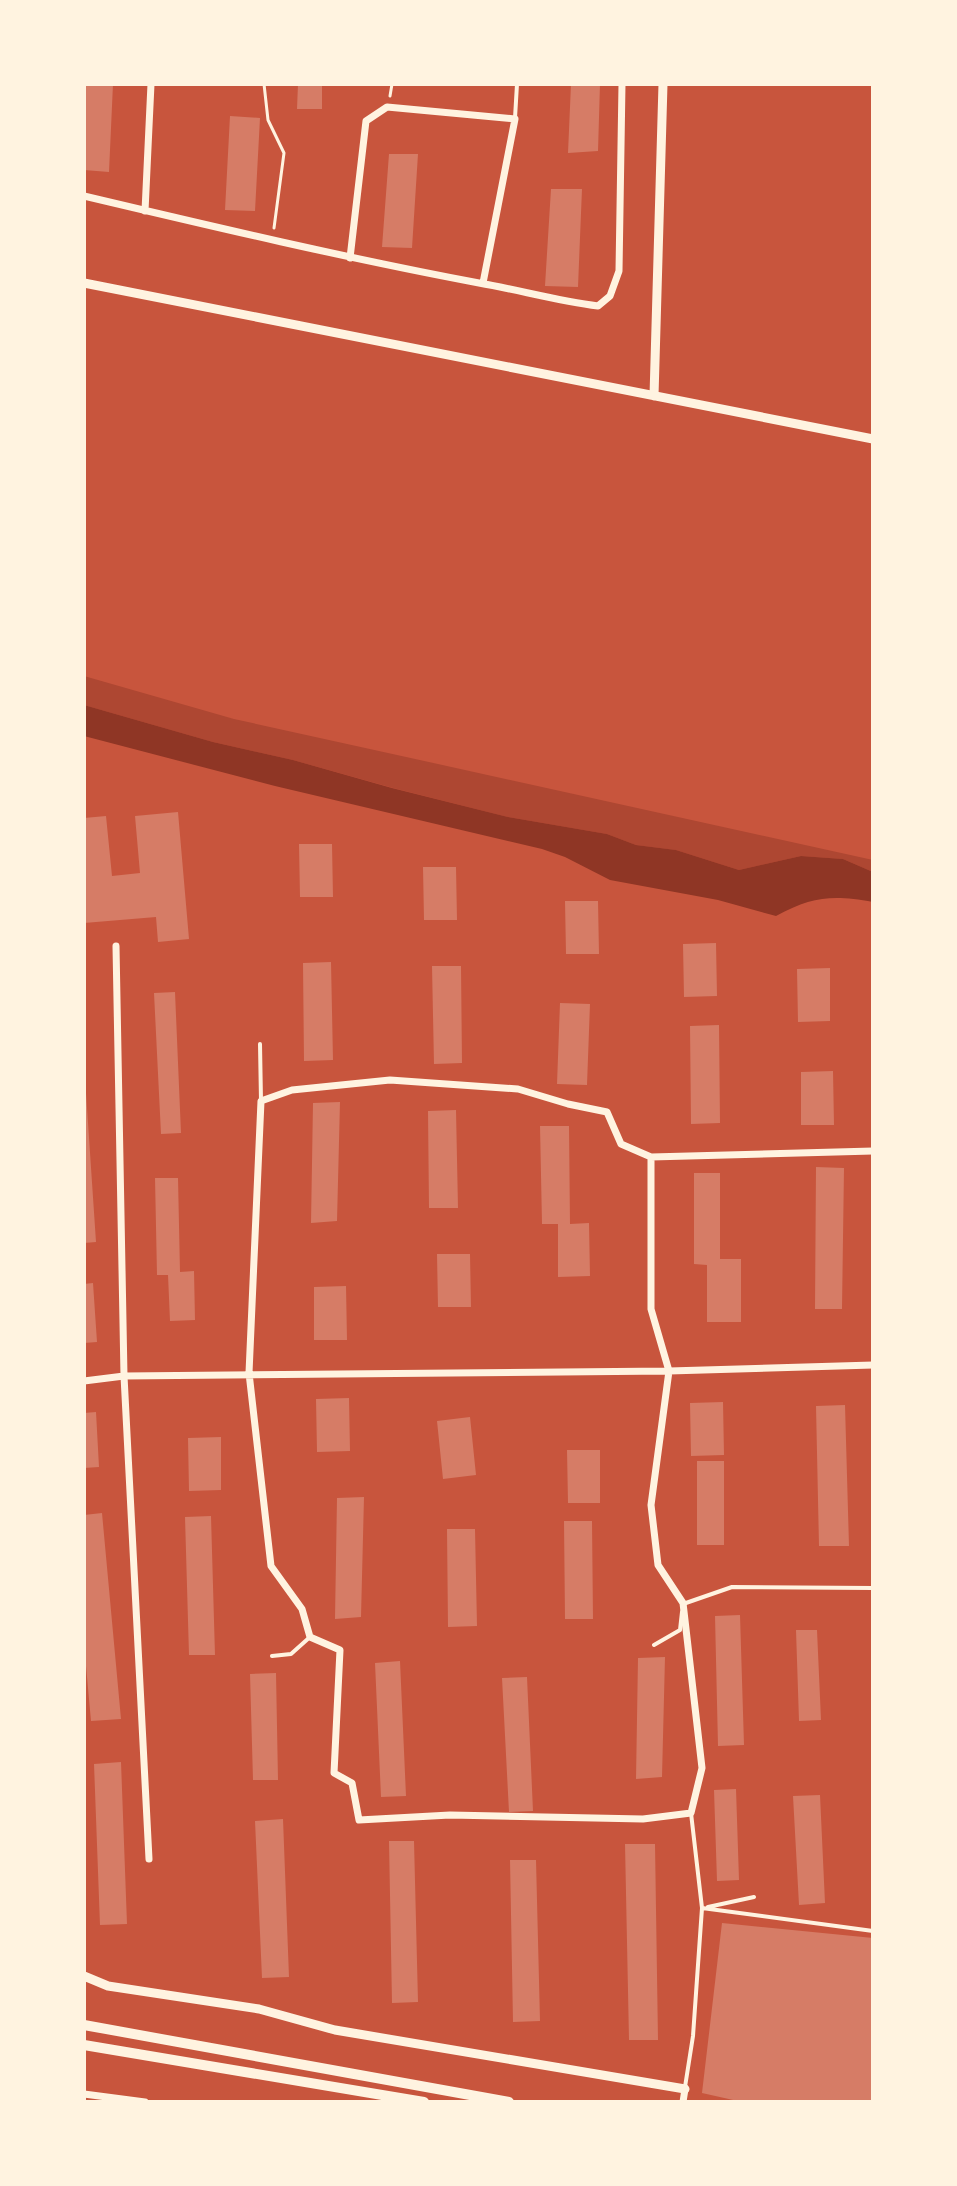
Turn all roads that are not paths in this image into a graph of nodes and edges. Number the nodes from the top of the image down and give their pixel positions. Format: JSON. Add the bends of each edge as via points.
{"nodes":[{"id":1,"x":151,"y":84,"type":"edge"},
{"id":2,"x":517,"y":84,"type":"edge"},
{"id":3,"x":622,"y":84,"type":"edge"},
{"id":4,"x":663,"y":84,"type":"edge"},
{"id":5,"x":515,"y":119,"type":"junction"},
{"id":6,"x":84,"y":196,"type":"edge"},
{"id":7,"x":145,"y":211,"type":"junction"},
{"id":8,"x":350,"y":258,"type":"junction"},
{"id":9,"x":84,"y":283,"type":"edge"},
{"id":10,"x":483,"y":283,"type":"junction"},
{"id":11,"x":654,"y":396,"type":"junction"},
{"id":12,"x":873,"y":439,"type":"edge"},
{"id":13,"x":116,"y":946,"type":"dead end"},
{"id":14,"x":260,"y":1044,"type":"dead end"},
{"id":15,"x":261,"y":1101,"type":"junction"},
{"id":16,"x":873,"y":1151,"type":"edge"},
{"id":17,"x":651,"y":1157,"type":"junction"},
{"id":18,"x":873,"y":1365,"type":"edge"},
{"id":19,"x":669,"y":1371,"type":"junction"},
{"id":20,"x":249,"y":1373,"type":"junction"},
{"id":21,"x":124,"y":1376,"type":"junction"},
{"id":22,"x":84,"y":1381,"type":"edge"},
{"id":23,"x":873,"y":1588,"type":"edge"},
{"id":24,"x":683,"y":1603,"type":"junction"},
{"id":25,"x":310,"y":1637,"type":"junction"},
{"id":26,"x":654,"y":1645,"type":"dead end"},
{"id":27,"x":272,"y":1656,"type":"dead end"},
{"id":28,"x":691,"y":1813,"type":"junction"},
{"id":29,"x":149,"y":1859,"type":"dead end"},
{"id":30,"x":754,"y":1897,"type":"dead end"},
{"id":31,"x":702,"y":1908,"type":"junction"},
{"id":32,"x":873,"y":1931,"type":"edge"},
{"id":33,"x":84,"y":1976,"type":"edge"},
{"id":34,"x":84,"y":2025,"type":"edge"},
{"id":35,"x":84,"y":2045,"type":"edge"},
{"id":36,"x":685,"y":2089,"type":"junction"},
{"id":37,"x":84,"y":2094,"type":"edge"},
{"id":38,"x":359,"y":2097,"type":"edge"},
{"id":39,"x":145,"y":2102,"type":"edge"},
{"id":40,"x":424,"y":2102,"type":"edge"},
{"id":41,"x":509,"y":2102,"type":"edge"},
{"id":42,"x":683,"y":2102,"type":"edge"}],
"edges":[{"from":1,"to":7,"type":"street"},
{"from":2,"to":5,"type":"lane"},
{"from":3,"to":10,"type":"street","via":[[619,271],[610,296],[598,306]]},
{"from":4,"to":11,"type":"street"},
{"from":5,"to":8,"type":"street","via":[[387,107],[366,121]]},
{"from":5,"to":10,"type":"street"},
{"from":6,"to":7,"type":"street"},
{"from":7,"to":8,"type":"street"},
{"from":8,"to":10,"type":"street"},
{"from":9,"to":11,"type":"street"},
{"from":11,"to":12,"type":"street"},
{"from":13,"to":21,"type":"street"},
{"from":14,"to":15,"type":"lane"},
{"from":15,"to":17,"type":"street","via":[[292,1090],[390,1080],[518,1089],[607,1112],[621,1144]]},
{"from":15,"to":20,"type":"street"},
{"from":16,"to":17,"type":"street"},
{"from":17,"to":19,"type":"street","via":[[651,1309]]},
{"from":18,"to":19,"type":"street"},
{"from":19,"to":20,"type":"street"},
{"from":19,"to":24,"type":"street","via":[[651,1505],[658,1565]]},
{"from":20,"to":21,"type":"street"},
{"from":20,"to":25,"type":"street","via":[[271,1566],[302,1609]]},
{"from":21,"to":22,"type":"street"},
{"from":21,"to":29,"type":"street"},
{"from":23,"to":24,"type":"lane","via":[[732,1587]]},
{"from":24,"to":26,"type":"lane","via":[[680,1630]]},
{"from":24,"to":28,"type":"street","via":[[702,1768]]},
{"from":25,"to":27,"type":"lane","via":[[291,1654]]},
{"from":25,"to":28,"type":"street","via":[[340,1650],[334,1773],[352,1783],[359,1820],[450,1815],[643,1819]]},
{"from":28,"to":31,"type":"lane"},
{"from":30,"to":31,"type":"lane"},
{"from":31,"to":32,"type":"lane"},
{"from":31,"to":36,"type":"lane"},
{"from":33,"to":36,"type":"street","via":[[108,1986],[259,2009],[335,2030]]},
{"from":34,"to":41,"type":"main road"},
{"from":35,"to":38,"type":"main road"},
{"from":36,"to":42,"type":"street"},
{"from":37,"to":39,"type":"street"},
{"from":38,"to":40,"type":"main road"}]}
